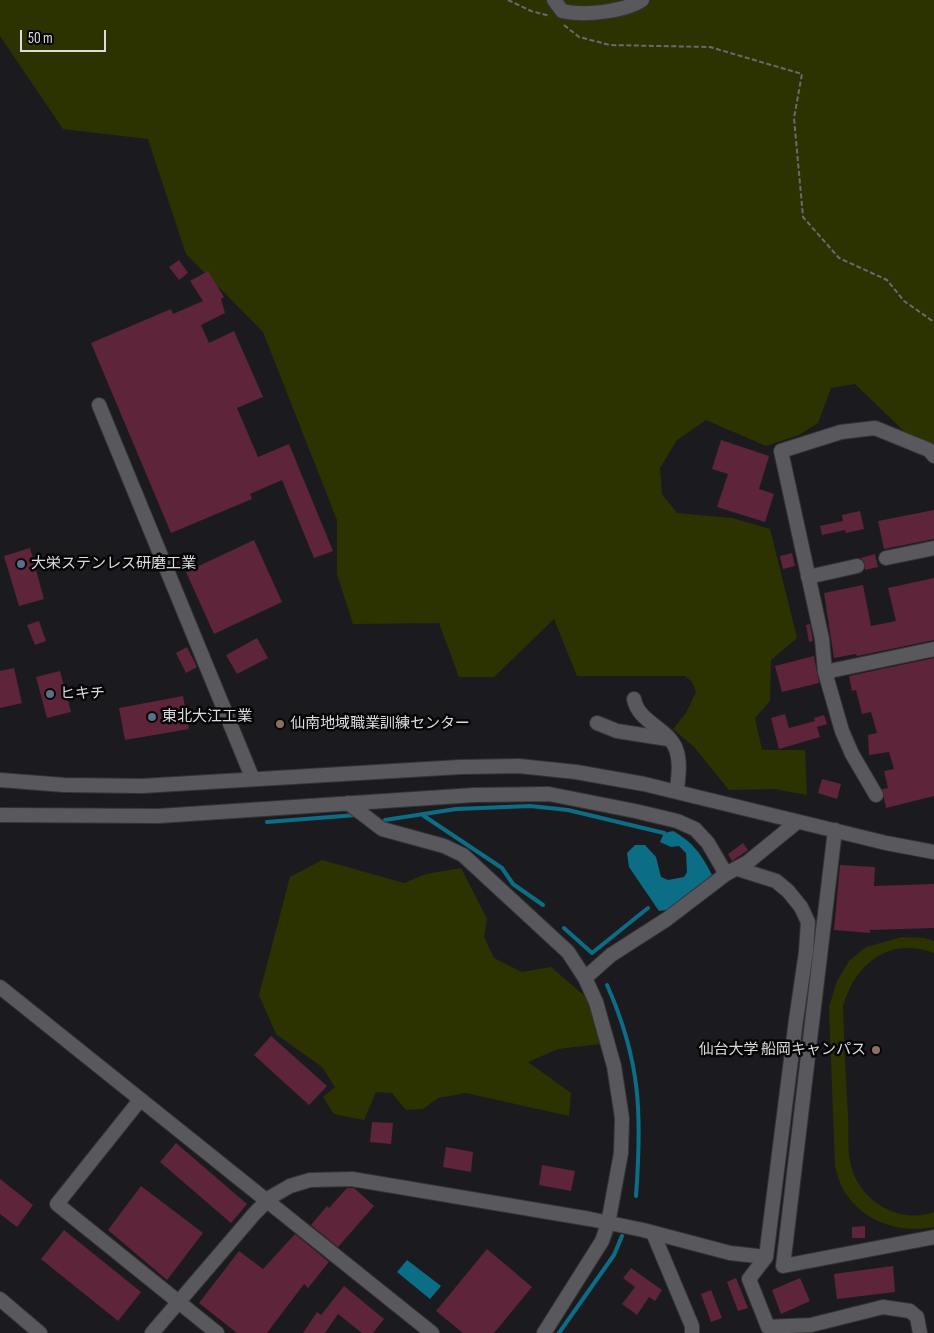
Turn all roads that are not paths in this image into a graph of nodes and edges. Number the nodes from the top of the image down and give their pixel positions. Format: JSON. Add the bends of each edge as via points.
{"nodes":[{"id":1,"x":642,"y":0,"type":"edge"},
{"id":2,"x":557,"y":9,"type":"edge"},
{"id":3,"x":99,"y":404,"type":"dead end"},
{"id":4,"x":934,"y":456,"type":"edge"},
{"id":5,"x":934,"y":548,"type":"edge"},
{"id":6,"x":886,"y":558,"type":"dead end"},
{"id":7,"x":857,"y":566,"type":"dead end"},
{"id":8,"x":808,"y":577,"type":"junction"},
{"id":9,"x":934,"y":649,"type":"edge"},
{"id":10,"x":825,"y":672,"type":"junction"},
{"id":11,"x":634,"y":700,"type":"dead end"},
{"id":12,"x":597,"y":723,"type":"dead end"},
{"id":13,"x":668,"y":740,"type":"junction"},
{"id":14,"x":252,"y":778,"type":"junction"},
{"id":15,"x":0,"y":780,"type":"edge"},
{"id":16,"x":677,"y":792,"type":"junction"},
{"id":17,"x":876,"y":795,"type":"dead end"},
{"id":18,"x":348,"y":803,"type":"junction"},
{"id":19,"x":0,"y":815,"type":"edge"},
{"id":20,"x":798,"y":822,"type":"junction"},
{"id":21,"x":835,"y":830,"type":"junction"},
{"id":22,"x":934,"y":852,"type":"edge"},
{"id":23,"x":732,"y":872,"type":"junction"},
{"id":24,"x":585,"y":978,"type":"junction"},
{"id":25,"x":0,"y":987,"type":"edge"},
{"id":26,"x":140,"y":1100,"type":"junction"},
{"id":27,"x":266,"y":1201,"type":"junction"},
{"id":28,"x":608,"y":1224,"type":"junction"},
{"id":29,"x":653,"y":1233,"type":"junction"},
{"id":30,"x":934,"y":1237,"type":"edge"},
{"id":31,"x":766,"y":1257,"type":"junction"},
{"id":32,"x":0,"y":1299,"type":"edge"},
{"id":33,"x":179,"y":1302,"type":"junction"},
{"id":34,"x":40,"y":1333,"type":"edge"},
{"id":35,"x":152,"y":1333,"type":"edge"},
{"id":36,"x":217,"y":1333,"type":"edge"},
{"id":37,"x":432,"y":1333,"type":"edge"},
{"id":38,"x":544,"y":1333,"type":"edge"},
{"id":39,"x":692,"y":1333,"type":"edge"},
{"id":40,"x":920,"y":1333,"type":"edge"}],
"edges":[{"from":1,"to":2,"type":"street","via":[[627,8],[575,14]]},
{"from":3,"to":14,"type":"street"},
{"from":4,"to":8,"type":"street","via":[[929,450],[875,428],[841,432],[781,451]]},
{"from":5,"to":6,"type":"street"},
{"from":7,"to":8,"type":"street"},
{"from":8,"to":10,"type":"street","via":[[822,640]]},
{"from":9,"to":10,"type":"street"},
{"from":10,"to":17,"type":"street","via":[[842,732]]},
{"from":11,"to":13,"type":"street","via":[[636,710]]},
{"from":12,"to":13,"type":"street","via":[[617,731]]},
{"from":13,"to":16,"type":"street","via":[[675,747],[679,765]]},
{"from":14,"to":15,"type":"street","via":[[142,786]]},
{"from":14,"to":16,"type":"street","via":[[519,766],[576,772]]},
{"from":16,"to":20,"type":"street"},
{"from":18,"to":19,"type":"street","via":[[159,816]]},
{"from":18,"to":23,"type":"street","via":[[474,795],[549,794],[576,798],[677,821],[695,829]]},
{"from":18,"to":24,"type":"street","via":[[382,828],[444,846],[463,855],[568,952]]},
{"from":20,"to":21,"type":"street"},
{"from":20,"to":23,"type":"street"},
{"from":21,"to":22,"type":"street"},
{"from":21,"to":30,"type":"street","via":[[783,1266]]},
{"from":23,"to":24,"type":"street","via":[[606,959]]},
{"from":23,"to":31,"type":"street","via":[[776,881],[801,907],[808,922]]},
{"from":24,"to":28,"type":"street","via":[[601,1018],[614,1066],[622,1118],[621,1153]]},
{"from":25,"to":26,"type":"street"},
{"from":26,"to":27,"type":"street"},
{"from":26,"to":33,"type":"street","via":[[57,1204]]},
{"from":27,"to":28,"type":"street","via":[[290,1186],[310,1180],[352,1179]]},
{"from":27,"to":33,"type":"street"},
{"from":27,"to":37,"type":"street"},
{"from":28,"to":29,"type":"street"},
{"from":28,"to":38,"type":"street","via":[[602,1241]]},
{"from":29,"to":31,"type":"street","via":[[730,1253]]},
{"from":29,"to":39,"type":"street","via":[[692,1326]]},
{"from":31,"to":40,"type":"street","via":[[749,1279],[768,1327],[810,1325],[884,1307],[910,1311],[917,1318]]},
{"from":32,"to":34,"type":"street"},
{"from":33,"to":35,"type":"street"},
{"from":33,"to":36,"type":"street"}]}
